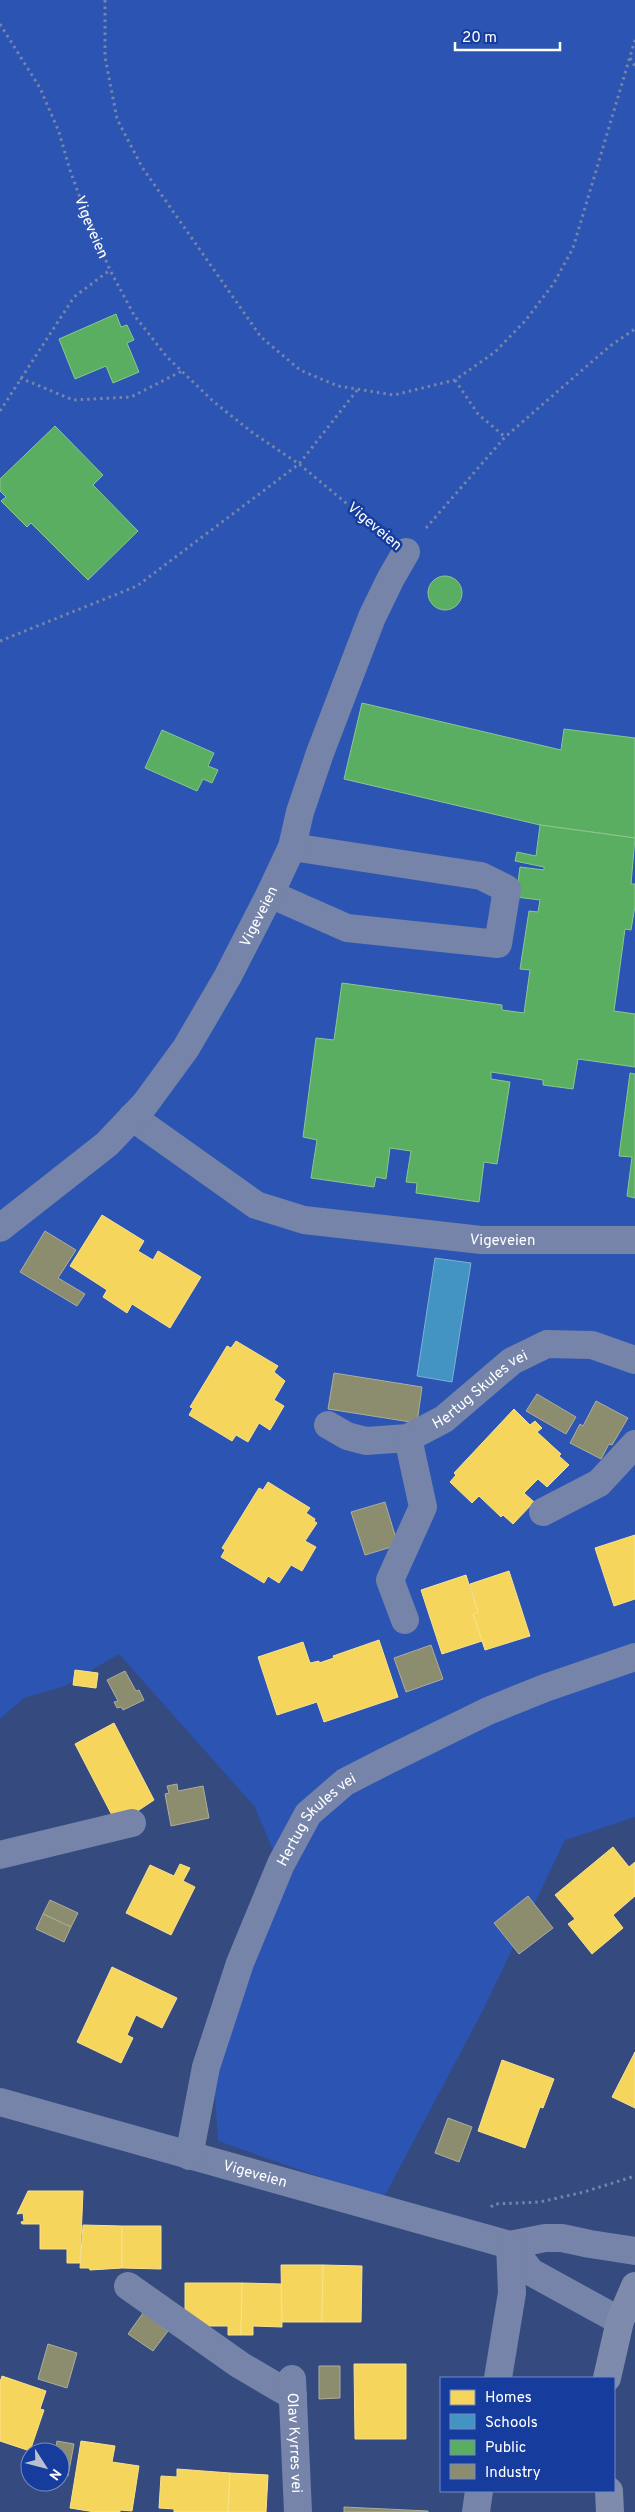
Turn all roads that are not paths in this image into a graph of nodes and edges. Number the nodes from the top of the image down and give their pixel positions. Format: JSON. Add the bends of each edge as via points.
{"nodes":[{"id":1,"x":406,"y":552,"type":"road end"},
{"id":2,"x":292,"y":847,"type":"junction"},
{"id":3,"x":270,"y":894,"type":"junction"},
{"id":4,"x":132,"y":1117,"type":"junction"},
{"id":5,"x":0,"y":1228,"type":"edge"},
{"id":6,"x":635,"y":1240,"type":"edge"},
{"id":7,"x":635,"y":1360,"type":"edge"},
{"id":8,"x":328,"y":1425,"type":"dead end"},
{"id":9,"x":408,"y":1438,"type":"junction"},
{"id":10,"x":635,"y":1444,"type":"edge"},
{"id":11,"x":543,"y":1512,"type":"dead end"},
{"id":12,"x":405,"y":1620,"type":"dead end"},
{"id":13,"x":635,"y":1657,"type":"edge"},
{"id":14,"x":132,"y":1823,"type":"dead end"},
{"id":15,"x":0,"y":1856,"type":"edge"},
{"id":16,"x":0,"y":2102,"type":"edge"},
{"id":17,"x":189,"y":2156,"type":"junction"},
{"id":18,"x":510,"y":2245,"type":"junction"},
{"id":19,"x":635,"y":2250,"type":"edge"},
{"id":20,"x":128,"y":2286,"type":"dead end"},
{"id":21,"x":635,"y":2286,"type":"edge"},
{"id":22,"x":620,"y":2321,"type":"junction"},
{"id":23,"x":498,"y":2377,"type":"edge"},
{"id":24,"x":607,"y":2377,"type":"edge"},
{"id":25,"x":480,"y":2492,"type":"edge"},
{"id":26,"x":298,"y":2512,"type":"edge"},
{"id":27,"x":476,"y":2512,"type":"edge"}],
"edges":[{"from":1,"to":2,"type":"street","name":"Vigeveien","via":[[390,578],[365,635],[320,753]]},
{"from":2,"to":3,"type":"street","name":"Vigeveien"},
{"from":2,"to":3,"type":"street","via":[[481,876],[507,889],[498,944],[347,928]]},
{"from":3,"to":4,"type":"street","name":"Vigeveien","via":[[186,1048]]},
{"from":4,"to":5,"type":"street","name":"Vigeveien","via":[[107,1144]]},
{"from":4,"to":6,"type":"street","name":"Vigeveien","via":[[256,1205],[304,1220],[481,1240]]},
{"from":7,"to":9,"type":"street","name":"Hertug Skules vei","via":[[592,1345],[547,1344],[512,1361],[444,1420]]},
{"from":8,"to":9,"type":"street","name":"Hertug Skules vei","via":[[347,1436],[366,1441]]},
{"from":9,"to":12,"type":"street","via":[[423,1507],[390,1580]]},
{"from":10,"to":11,"type":"street","via":[[599,1483]]},
{"from":13,"to":17,"type":"street","name":"Hertug Skules vei","via":[[545,1688],[388,1760],[345,1782],[308,1814],[280,1864],[240,1963],[206,2067]]},
{"from":14,"to":15,"type":"street"},
{"from":16,"to":17,"type":"street","name":"Vigeveien"},
{"from":17,"to":18,"type":"street","name":"Vigeveien"},
{"from":18,"to":19,"type":"street","name":"Vigeveien","via":[[562,2238]]},
{"from":18,"to":22,"type":"street","via":[[531,2272]]},
{"from":18,"to":23,"type":"street","via":[[512,2293]]},
{"from":20,"to":26,"type":"street","name":"Olav Kyrres vei","via":[[240,2365],[292,2384]]},
{"from":21,"to":22,"type":"main road"},
{"from":22,"to":24,"type":"main road"},
{"from":25,"to":27,"type":"street"}]}
